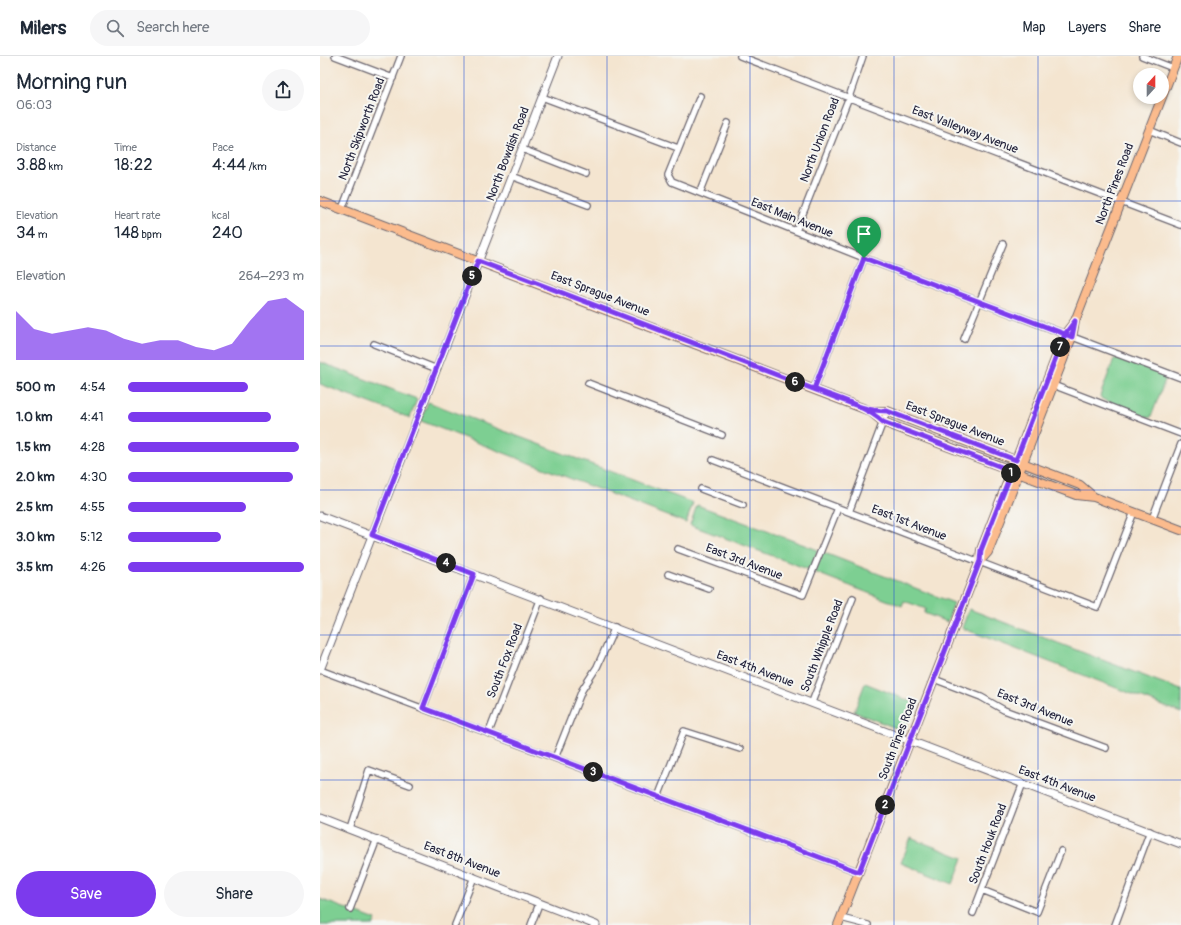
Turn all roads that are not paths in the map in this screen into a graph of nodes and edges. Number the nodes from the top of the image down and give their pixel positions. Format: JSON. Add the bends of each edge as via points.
{"nodes":[{"id":1,"x":335,"y":56,"type":"edge"},
{"id":2,"x":401,"y":56,"type":"edge"},
{"id":3,"x":558,"y":56,"type":"edge"},
{"id":4,"x":740,"y":56,"type":"edge"},
{"id":5,"x":863,"y":56,"type":"edge"},
{"id":6,"x":1142,"y":56,"type":"edge"},
{"id":7,"x":1178,"y":56,"type":"edge"},
{"id":8,"x":1174,"y":68,"type":"junction"},
{"id":9,"x":393,"y":78,"type":"junction"},
{"id":10,"x":700,"y":96,"type":"dead end"},
{"id":11,"x":542,"y":97,"type":"junction"},
{"id":12,"x":849,"y":98,"type":"junction"},
{"id":13,"x":728,"y":123,"type":"dead end"},
{"id":14,"x":1149,"y":130,"type":"junction"},
{"id":15,"x":1181,"y":143,"type":"edge"},
{"id":16,"x":678,"y":148,"type":"junction"},
{"id":17,"x":522,"y":149,"type":"junction"},
{"id":18,"x":586,"y":174,"type":"dead end"},
{"id":19,"x":511,"y":176,"type":"junction"},
{"id":20,"x":700,"y":194,"type":"junction"},
{"id":21,"x":320,"y":201,"type":"edge"},
{"id":22,"x":1121,"y":202,"type":"junction"},
{"id":23,"x":588,"y":205,"type":"dead end"},
{"id":24,"x":342,"y":209,"type":"junction"},
{"id":25,"x":1181,"y":225,"type":"edge"},
{"id":26,"x":796,"y":231,"type":"junction"},
{"id":27,"x":1003,"y":244,"type":"dead end"},
{"id":28,"x":864,"y":258,"type":"junction"},
{"id":29,"x":478,"y":261,"type":"junction"},
{"id":30,"x":979,"y":302,"type":"junction"},
{"id":31,"x":1069,"y":336,"type":"junction"},
{"id":32,"x":964,"y":339,"type":"dead end"},
{"id":33,"x":374,"y":344,"type":"dead end"},
{"id":34,"x":437,"y":368,"type":"junction"},
{"id":35,"x":1181,"y":378,"type":"edge"},
{"id":36,"x":588,"y":383,"type":"dead end"},
{"id":37,"x":1053,"y":385,"type":"junction"},
{"id":38,"x":814,"y":389,"type":"junction"},
{"id":39,"x":870,"y":411,"type":"junction"},
{"id":40,"x":887,"y":411,"type":"junction"},
{"id":41,"x":883,"y":422,"type":"junction"},
{"id":42,"x":1181,"y":434,"type":"edge"},
{"id":43,"x":722,"y":435,"type":"dead end"},
{"id":44,"x":1181,"y":444,"type":"edge"},
{"id":45,"x":713,"y":460,"type":"dead end"},
{"id":46,"x":1020,"y":461,"type":"junction"},
{"id":47,"x":1015,"y":472,"type":"junction"},
{"id":48,"x":701,"y":489,"type":"dead end"},
{"id":49,"x":1094,"y":497,"type":"junction"},
{"id":50,"x":743,"y":505,"type":"dead end"},
{"id":51,"x":838,"y":508,"type":"junction"},
{"id":52,"x":849,"y":512,"type":"junction"},
{"id":53,"x":1134,"y":512,"type":"junction"},
{"id":54,"x":320,"y":516,"type":"edge"},
{"id":55,"x":1152,"y":519,"type":"junction"},
{"id":56,"x":1181,"y":530,"type":"edge"},
{"id":57,"x":372,"y":535,"type":"junction"},
{"id":58,"x":678,"y":548,"type":"dead end"},
{"id":59,"x":980,"y":561,"type":"junction"},
{"id":60,"x":474,"y":574,"type":"junction"},
{"id":61,"x":668,"y":574,"type":"dead end"},
{"id":62,"x":709,"y":589,"type":"dead end"},
{"id":63,"x":541,"y":598,"type":"junction"},
{"id":64,"x":853,"y":598,"type":"dead end"},
{"id":65,"x":615,"y":627,"type":"junction"},
{"id":66,"x":320,"y":670,"type":"edge"},
{"id":67,"x":934,"y":679,"type":"junction"},
{"id":68,"x":812,"y":702,"type":"junction"},
{"id":69,"x":423,"y":708,"type":"junction"},
{"id":70,"x":489,"y":732,"type":"junction"},
{"id":71,"x":911,"y":740,"type":"junction"},
{"id":72,"x":1106,"y":748,"type":"dead end"},
{"id":73,"x":740,"y":749,"type":"dead end"},
{"id":74,"x":555,"y":758,"type":"junction"},
{"id":75,"x":1023,"y":783,"type":"junction"},
{"id":76,"x":410,"y":785,"type":"dead end"},
{"id":77,"x":658,"y":797,"type":"junction"},
{"id":78,"x":320,"y":818,"type":"edge"},
{"id":79,"x":350,"y":829,"type":"junction"},
{"id":80,"x":1150,"y":831,"type":"junction"},
{"id":81,"x":377,"y":839,"type":"junction"},
{"id":82,"x":1181,"y":844,"type":"edge"},
{"id":83,"x":1061,"y":851,"type":"dead end"},
{"id":84,"x":859,"y":872,"type":"junction"},
{"id":85,"x":474,"y":877,"type":"junction"},
{"id":86,"x":982,"y":890,"type":"junction"},
{"id":87,"x":539,"y":904,"type":"junction"},
{"id":88,"x":350,"y":909,"type":"dead end"},
{"id":89,"x":974,"y":913,"type":"dead end"},
{"id":90,"x":839,"y":922,"type":"edge"},
{"id":91,"x":455,"y":925,"type":"edge"},
{"id":92,"x":531,"y":925,"type":"edge"},
{"id":93,"x":596,"y":925,"type":"edge"},
{"id":94,"x":868,"y":925,"type":"edge"},
{"id":95,"x":1115,"y":925,"type":"edge"}],
"edges":[{"from":1,"to":9,"type":"street"},
{"from":2,"to":9,"type":"street","name":"North Skipworth Road"},
{"from":3,"to":11,"type":"street","name":"North Bowdish Road"},
{"from":4,"to":12,"type":"street","name":"East Valleyway Avenue"},
{"from":5,"to":12,"type":"street","name":"North Union Road"},
{"from":6,"to":8,"type":"street"},
{"from":7,"to":8,"type":"main road","name":"North Pines Road"},
{"from":8,"to":14,"type":"main road","name":"North Pines Road"},
{"from":9,"to":24,"type":"street","name":"North Skipworth Road"},
{"from":10,"to":16,"type":"street","via":[[682,144]]},
{"from":11,"to":16,"type":"street"},
{"from":11,"to":17,"type":"street","name":"North Bowdish Road"},
{"from":12,"to":22,"type":"street","name":"East Valleyway Avenue"},
{"from":12,"to":26,"type":"street","name":"North Union Road"},
{"from":13,"to":20,"type":"street"},
{"from":14,"to":15,"type":"street"},
{"from":14,"to":22,"type":"main road","name":"North Pines Road"},
{"from":16,"to":20,"type":"street","name":"East Main Avenue","via":[[668,175],[672,182]]},
{"from":17,"to":18,"type":"street"},
{"from":17,"to":19,"type":"street","name":"North Bowdish Road"},
{"from":19,"to":23,"type":"street"},
{"from":19,"to":29,"type":"street","name":"North Bowdish Road"},
{"from":20,"to":26,"type":"street","name":"East Main Avenue"},
{"from":21,"to":24,"type":"main road","name":"East Sprague Avenue"},
{"from":22,"to":25,"type":"street","name":"East Valleyway Avenue"},
{"from":22,"to":31,"type":"main road","name":"North Pines Road"},
{"from":24,"to":29,"type":"main road","name":"East Sprague Avenue"},
{"from":26,"to":28,"type":"street","name":"East Main Avenue"},
{"from":27,"to":30,"type":"street"},
{"from":28,"to":30,"type":"street","name":"East Main Avenue"},
{"from":28,"to":38,"type":"street"},
{"from":29,"to":34,"type":"street","name":"North Bowdish Road"},
{"from":29,"to":38,"type":"main road","name":"East Sprague Avenue"},
{"from":30,"to":31,"type":"street","name":"East Main Avenue"},
{"from":30,"to":32,"type":"street"},
{"from":31,"to":35,"type":"street","name":"East Main Avenue"},
{"from":31,"to":37,"type":"main road","name":"North Pines Road"},
{"from":31,"to":46,"type":"main road","name":"North Pines Road"},
{"from":33,"to":34,"type":"street"},
{"from":34,"to":57,"type":"street","name":"North Bowdish Road"},
{"from":36,"to":43,"type":"street"},
{"from":37,"to":42,"type":"street"},
{"from":37,"to":46,"type":"main road","name":"North Pines Road"},
{"from":38,"to":39,"type":"main road","name":"East Sprague Avenue"},
{"from":39,"to":40,"type":"main road","name":"East Sprague Avenue"},
{"from":39,"to":41,"type":"main road","name":"East Sprague Avenue"},
{"from":40,"to":41,"type":"street"},
{"from":40,"to":46,"type":"main road","name":"East Sprague Avenue"},
{"from":41,"to":47,"type":"main road","name":"East Sprague Avenue"},
{"from":41,"to":52,"type":"street"},
{"from":44,"to":55,"type":"street"},
{"from":45,"to":51,"type":"street","name":"East 1st Avenue"},
{"from":46,"to":47,"type":"main road","name":"South Pines Road"},
{"from":46,"to":49,"type":"main road","name":"East Sprague Avenue","via":[[1080,485]]},
{"from":47,"to":49,"type":"main road","name":"East Sprague Avenue","via":[[1076,495]]},
{"from":47,"to":59,"type":"main road","name":"South Pines Road","via":[[981,550]]},
{"from":48,"to":50,"type":"street"},
{"from":49,"to":53,"type":"main road","name":"East Sprague Avenue"},
{"from":51,"to":52,"type":"street","name":"East 1st Avenue"},
{"from":51,"to":58,"type":"street","name":"East 3rd Avenue","via":[[803,596]]},
{"from":52,"to":59,"type":"street","name":"East 1st Avenue"},
{"from":53,"to":55,"type":"main road","name":"East Sprague Avenue"},
{"from":53,"to":59,"type":"street","name":"East 1st Avenue","via":[[1097,607]]},
{"from":54,"to":57,"type":"street","name":"East 4th Avenue"},
{"from":55,"to":56,"type":"main road","name":"East Sprague Avenue"},
{"from":57,"to":60,"type":"street","name":"East 4th Avenue"},
{"from":57,"to":66,"type":"street","name":"North Bowdish Road"},
{"from":59,"to":67,"type":"main road","name":"South Pines Road"},
{"from":60,"to":63,"type":"street","name":"East 4th Avenue"},
{"from":60,"to":69,"type":"street"},
{"from":61,"to":62,"type":"street"},
{"from":63,"to":65,"type":"street","name":"East 4th Avenue"},
{"from":63,"to":70,"type":"street","name":"South Fox Road"},
{"from":64,"to":68,"type":"street","name":"South Whipple Road"},
{"from":65,"to":68,"type":"street","name":"East 4th Avenue"},
{"from":65,"to":74,"type":"street","via":[[582,690]]},
{"from":66,"to":69,"type":"street"},
{"from":67,"to":71,"type":"main road","name":"South Pines Road"},
{"from":67,"to":72,"type":"street","name":"East 3rd Avenue","via":[[981,697],[1004,710]]},
{"from":68,"to":71,"type":"street","name":"East 4th Avenue"},
{"from":69,"to":70,"type":"street"},
{"from":70,"to":74,"type":"street"},
{"from":71,"to":75,"type":"street","name":"East 4th Avenue"},
{"from":71,"to":84,"type":"main road","name":"South Pines Road"},
{"from":73,"to":77,"type":"street","via":[[684,731]]},
{"from":74,"to":77,"type":"street"},
{"from":75,"to":80,"type":"street","name":"East 4th Avenue"},
{"from":75,"to":86,"type":"street","name":"South Houk Road"},
{"from":76,"to":79,"type":"street","via":[[369,770]]},
{"from":77,"to":84,"type":"street"},
{"from":78,"to":79,"type":"street","name":"East 8th Avenue"},
{"from":79,"to":81,"type":"street","name":"East 8th Avenue"},
{"from":80,"to":82,"type":"street","name":"East 4th Avenue"},
{"from":80,"to":95,"type":"street"},
{"from":81,"to":85,"type":"street","name":"East 8th Avenue"},
{"from":81,"to":88,"type":"street"},
{"from":83,"to":86,"type":"street","via":[[1037,912]]},
{"from":84,"to":90,"type":"main road","name":"South Pines Road"},
{"from":85,"to":87,"type":"street","name":"East 8th Avenue"},
{"from":85,"to":91,"type":"street"},
{"from":86,"to":89,"type":"street","name":"South Houk Road"},
{"from":87,"to":92,"type":"street"},
{"from":87,"to":93,"type":"street","name":"East 8th Avenue"},
{"from":90,"to":94,"type":"street"}]}
